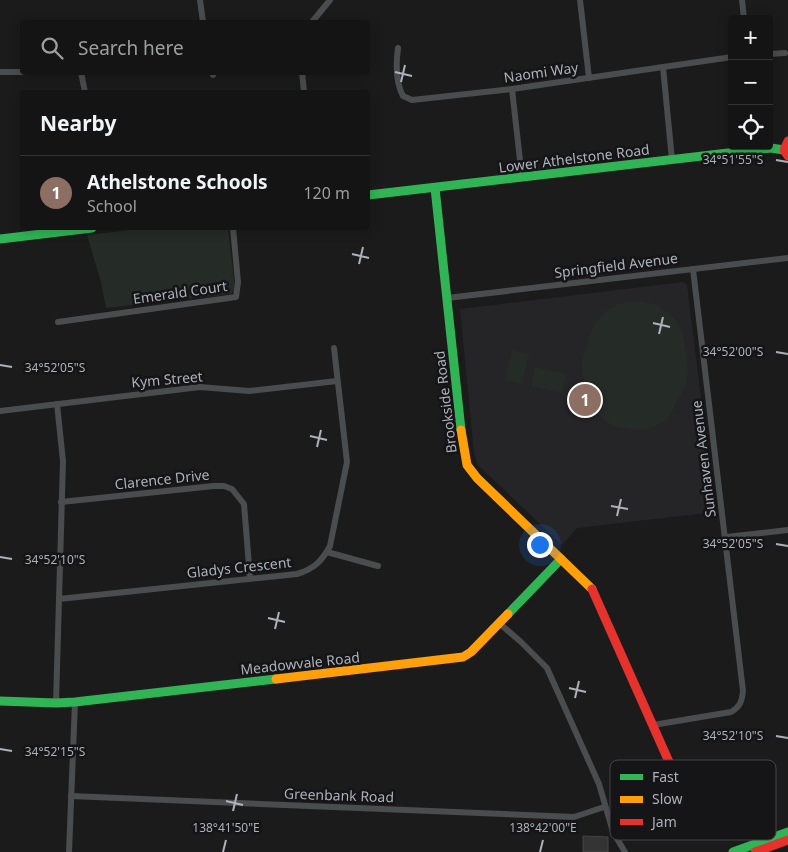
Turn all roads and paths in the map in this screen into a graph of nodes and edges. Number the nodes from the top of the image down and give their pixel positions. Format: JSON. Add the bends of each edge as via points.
{"nodes":[{"id":1,"x":200,"y":0,"type":"edge"},
{"id":2,"x":330,"y":0,"type":"edge"},
{"id":3,"x":580,"y":0,"type":"edge"},
{"id":4,"x":742,"y":0,"type":"edge"},
{"id":5,"x":744,"y":15,"type":"edge"},
{"id":6,"x":203,"y":20,"type":"edge"},
{"id":7,"x":314,"y":20,"type":"edge"},
{"id":8,"x":398,"y":48,"type":"dead end"},
{"id":9,"x":785,"y":53,"type":"dead end"},
{"id":10,"x":773,"y":54,"type":"edge"},
{"id":11,"x":728,"y":58,"type":"edge"},
{"id":12,"x":663,"y":67,"type":"junction"},
{"id":13,"x":0,"y":72,"type":"edge"},
{"id":14,"x":20,"y":72,"type":"edge"},
{"id":15,"x":82,"y":75,"type":"edge"},
{"id":16,"x":302,"y":75,"type":"edge"},
{"id":17,"x":589,"y":78,"type":"junction"},
{"id":18,"x":512,"y":89,"type":"junction"},
{"id":19,"x":85,"y":90,"type":"edge"},
{"id":20,"x":304,"y":90,"type":"edge"},
{"id":21,"x":787,"y":149,"type":"edge"},
{"id":22,"x":672,"y":160,"type":"junction"},
{"id":23,"x":522,"y":178,"type":"junction"},
{"id":24,"x":435,"y":188,"type":"junction"},
{"id":25,"x":370,"y":195,"type":"edge"},
{"id":26,"x":75,"y":230,"type":"edge"},
{"id":27,"x":233,"y":230,"type":"edge"},
{"id":28,"x":0,"y":239,"type":"edge"},
{"id":29,"x":788,"y":258,"type":"edge"},
{"id":30,"x":693,"y":269,"type":"junction"},
{"id":31,"x":447,"y":298,"type":"junction"},
{"id":32,"x":58,"y":322,"type":"dead end"},
{"id":33,"x":334,"y":348,"type":"dead end"},
{"id":34,"x":338,"y":381,"type":"junction"},
{"id":35,"x":57,"y":404,"type":"junction"},
{"id":36,"x":0,"y":411,"type":"edge"},
{"id":37,"x":61,"y":502,"type":"junction"},
{"id":38,"x":788,"y":530,"type":"edge"},
{"id":39,"x":726,"y":537,"type":"junction"},
{"id":40,"x":327,"y":552,"type":"junction"},
{"id":41,"x":561,"y":558,"type":"junction"},
{"id":42,"x":378,"y":566,"type":"dead end"},
{"id":43,"x":250,"y":578,"type":"junction"},
{"id":44,"x":58,"y":599,"type":"junction"},
{"id":45,"x":498,"y":623,"type":"junction"},
{"id":46,"x":0,"y":701,"type":"edge"},
{"id":47,"x":75,"y":702,"type":"junction"},
{"id":48,"x":56,"y":703,"type":"junction"},
{"id":49,"x":653,"y":725,"type":"junction"},
{"id":50,"x":668,"y":760,"type":"edge"},
{"id":51,"x":71,"y":796,"type":"junction"},
{"id":52,"x":604,"y":807,"type":"junction"},
{"id":53,"x":610,"y":824,"type":"edge"},
{"id":54,"x":788,"y":832,"type":"edge"},
{"id":55,"x":776,"y":836,"type":"edge"},
{"id":56,"x":618,"y":840,"type":"edge"},
{"id":57,"x":766,"y":840,"type":"edge"},
{"id":58,"x":788,"y":840,"type":"edge"},
{"id":59,"x":69,"y":852,"type":"edge"},
{"id":60,"x":625,"y":852,"type":"edge"},
{"id":61,"x":733,"y":852,"type":"edge"},
{"id":62,"x":755,"y":852,"type":"edge"}],
"edges":[{"from":1,"to":6,"type":"street"},
{"from":2,"to":7,"type":"street"},
{"from":3,"to":17,"type":"street"},
{"from":4,"to":5,"type":"street"},
{"from":8,"to":18,"type":"street","name":"Naomi Way","via":[[399,89],[403,96],[412,100]]},
{"from":9,"to":10,"type":"street"},
{"from":11,"to":12,"type":"street","name":"Naomi Way"},
{"from":12,"to":17,"type":"street","name":"Naomi Way"},
{"from":12,"to":22,"type":"street"},
{"from":13,"to":14,"type":"street"},
{"from":15,"to":19,"type":"street"},
{"from":16,"to":20,"type":"street"},
{"from":17,"to":18,"type":"street","name":"Naomi Way"},
{"from":18,"to":23,"type":"street"},
{"from":21,"to":22,"type":"street","name":"Lower Athelstone Road","via":[[771,148]]},
{"from":22,"to":23,"type":"street","name":"Lower Athelstone Road"},
{"from":23,"to":24,"type":"street","name":"Lower Athelstone Road"},
{"from":24,"to":25,"type":"street","name":"Lower Athelstone Road"},
{"from":24,"to":31,"type":"street","name":"Brookside Road"},
{"from":26,"to":28,"type":"street"},
{"from":27,"to":32,"type":"street","name":"Emerald Court","via":[[238,282],[236,297]]},
{"from":29,"to":30,"type":"street","name":"Springfield Avenue"},
{"from":30,"to":31,"type":"street","name":"Springfield Avenue"},
{"from":30,"to":39,"type":"street","name":"Sunhaven Avenue"},
{"from":31,"to":41,"type":"street","name":"Brookside Road","via":[[467,465]]},
{"from":33,"to":34,"type":"street","name":"Gladys Crescent"},
{"from":34,"to":35,"type":"street","name":"Kym Street","via":[[249,391],[200,387]]},
{"from":34,"to":40,"type":"street","name":"Gladys Crescent","via":[[347,462]]},
{"from":35,"to":36,"type":"street","name":"Kym Street"},
{"from":35,"to":37,"type":"street","via":[[63,461]]},
{"from":37,"to":43,"type":"street","name":"Clarence Drive","via":[[214,486],[232,489],[244,504]]},
{"from":37,"to":44,"type":"street"},
{"from":38,"to":39,"type":"street"},
{"from":39,"to":49,"type":"street","name":"Sunhaven Avenue","via":[[742,700],[731,712]]},
{"from":40,"to":42,"type":"street"},
{"from":40,"to":43,"type":"street","name":"Gladys Crescent","via":[[308,571]]},
{"from":41,"to":45,"type":"street","name":"Meadowvale Road"},
{"from":41,"to":49,"type":"street","name":"Brookside Road","via":[[591,587]]},
{"from":43,"to":44,"type":"street","name":"Gladys Crescent"},
{"from":44,"to":48,"type":"street"},
{"from":45,"to":47,"type":"street","name":"Meadowvale Road","via":[[471,652],[452,660]]},
{"from":45,"to":52,"type":"street","via":[[547,668],[599,784]]},
{"from":46,"to":48,"type":"street","name":"Meadowvale Road"},
{"from":47,"to":48,"type":"street","name":"Meadowvale Road"},
{"from":47,"to":51,"type":"street"},
{"from":49,"to":50,"type":"street","name":"Brookside Road"},
{"from":51,"to":52,"type":"street","name":"Greenbank Road","via":[[574,817]]},
{"from":51,"to":59,"type":"street"},
{"from":52,"to":53,"type":"street"},
{"from":54,"to":55,"type":"street"},
{"from":56,"to":60,"type":"street"},
{"from":57,"to":61,"type":"street"},
{"from":58,"to":62,"type":"street"}]}
